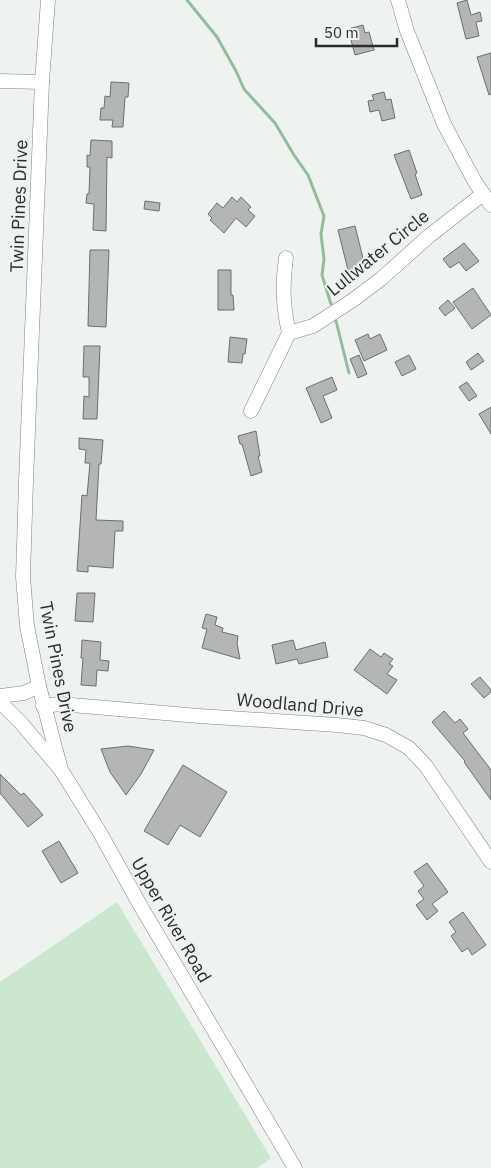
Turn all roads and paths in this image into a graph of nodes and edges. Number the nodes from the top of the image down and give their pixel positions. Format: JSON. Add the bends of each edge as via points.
{"nodes":[{"id":1,"x":48,"y":0,"type":"edge"},
{"id":2,"x":398,"y":0,"type":"edge"},
{"id":3,"x":0,"y":80,"type":"edge"},
{"id":4,"x":42,"y":82,"type":"junction"},
{"id":5,"x":487,"y":199,"type":"edge"},
{"id":6,"x":286,"y":258,"type":"dead end"},
{"id":7,"x":289,"y":333,"type":"junction"},
{"id":8,"x":251,"y":411,"type":"dead end"},
{"id":9,"x":39,"y":686,"type":"junction"},
{"id":10,"x":0,"y":696,"type":"edge"},
{"id":11,"x":0,"y":702,"type":"edge"},
{"id":12,"x":43,"y":706,"type":"junction"},
{"id":13,"x":61,"y":770,"type":"junction"},
{"id":14,"x":491,"y":862,"type":"edge"},
{"id":15,"x":295,"y":1168,"type":"edge"}],
"edges":[{"from":1,"to":4,"type":"street","name":"Twin Pines Drive"},
{"from":2,"to":5,"type":"street","via":[[444,124]]},
{"from":3,"to":4,"type":"street"},
{"from":4,"to":9,"type":"street","name":"Twin Pines Drive","via":[[24,577],[27,626]]},
{"from":5,"to":7,"type":"street","name":"Lullwater Circle","via":[[428,236],[353,300],[313,326]]},
{"from":6,"to":7,"type":"street","via":[[282,292]]},
{"from":7,"to":8,"type":"street"},
{"from":9,"to":10,"type":"street","via":[[24,693]]},
{"from":9,"to":12,"type":"street","name":"Twin Pines Drive"},
{"from":11,"to":13,"type":"street","name":"Upper River Road"},
{"from":12,"to":13,"type":"street","name":"Twin Pines Drive"},
{"from":12,"to":14,"type":"street","name":"Woodland Drive","via":[[60,704],[337,725],[386,735],[409,748],[426,766]]},
{"from":13,"to":15,"type":"street","name":"Upper River Road"}]}
